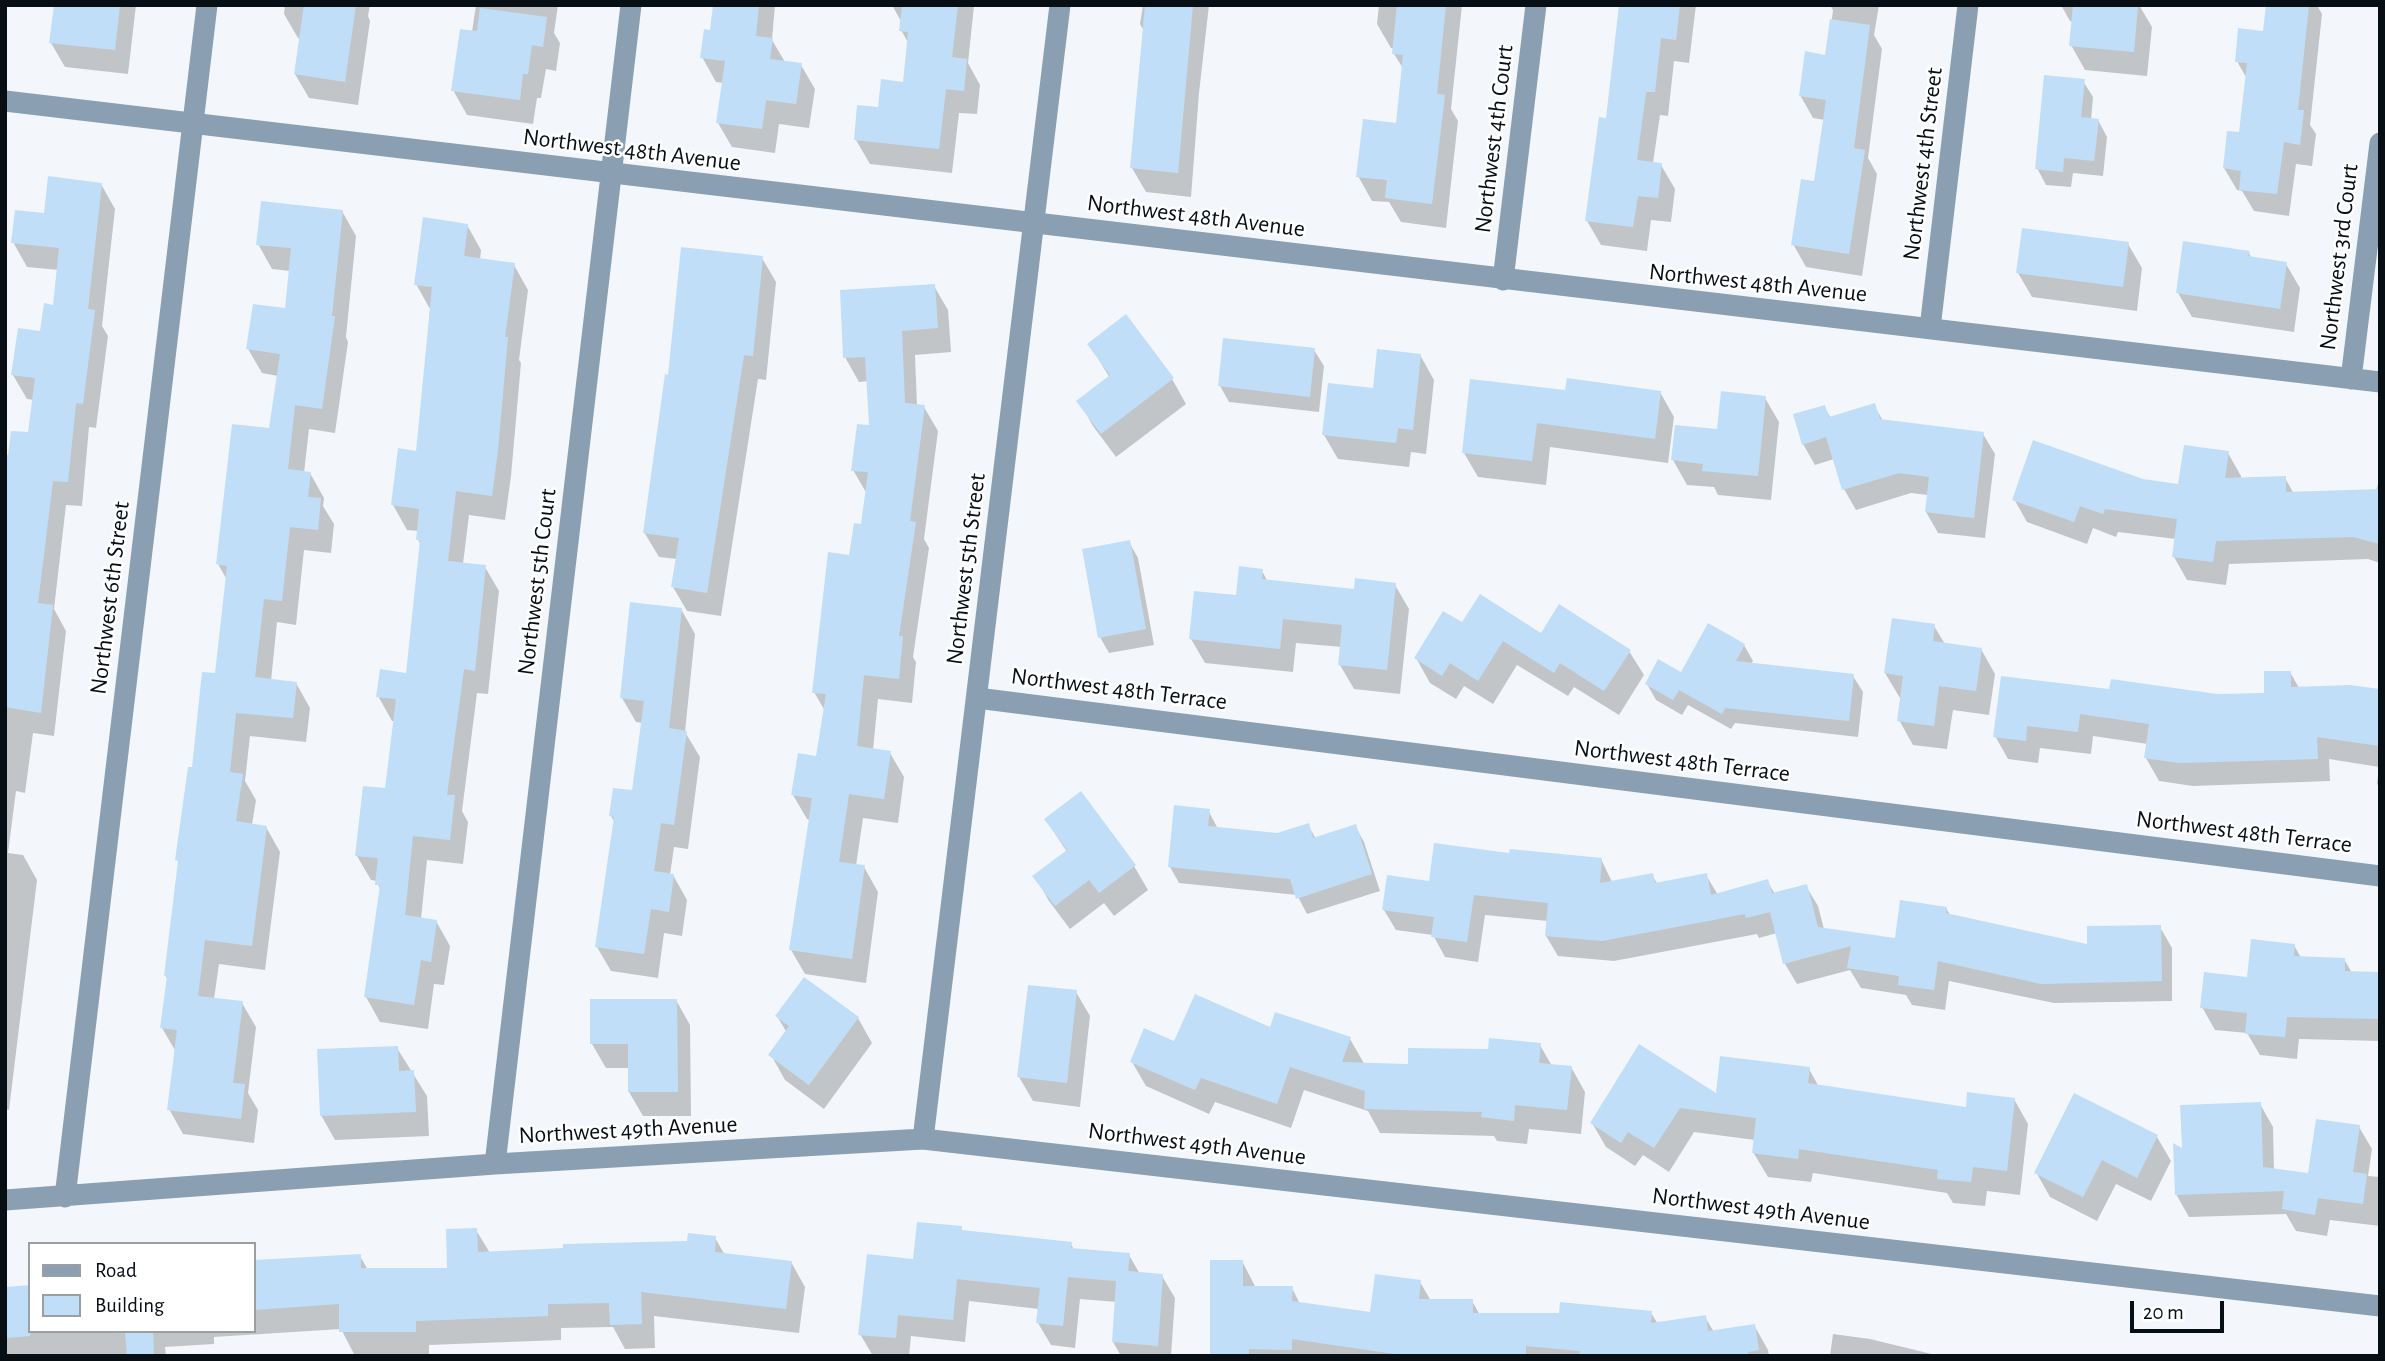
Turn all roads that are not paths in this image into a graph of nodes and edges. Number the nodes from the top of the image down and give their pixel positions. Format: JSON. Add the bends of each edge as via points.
{"nodes":[{"id":1,"x":207,"y":5,"type":"edge"},
{"id":2,"x":631,"y":5,"type":"edge"},
{"id":3,"x":1059,"y":5,"type":"edge"},
{"id":4,"x":1536,"y":5,"type":"edge"},
{"id":5,"x":1968,"y":5,"type":"edge"},
{"id":6,"x":5,"y":101,"type":"edge"},
{"id":7,"x":192,"y":123,"type":"junction"},
{"id":8,"x":2380,"y":143,"type":"edge"},
{"id":9,"x":610,"y":174,"type":"junction"},
{"id":10,"x":1034,"y":223,"type":"junction"},
{"id":11,"x":1503,"y":280,"type":"junction"},
{"id":12,"x":1930,"y":328,"type":"junction"},
{"id":13,"x":2351,"y":379,"type":"junction"},
{"id":14,"x":2380,"y":382,"type":"edge"},
{"id":15,"x":977,"y":698,"type":"junction"},
{"id":16,"x":2380,"y":876,"type":"edge"},
{"id":17,"x":923,"y":1139,"type":"junction"},
{"id":18,"x":495,"y":1164,"type":"junction"},
{"id":19,"x":65,"y":1197,"type":"junction"},
{"id":20,"x":5,"y":1200,"type":"edge"},
{"id":21,"x":2380,"y":1306,"type":"edge"}],
"edges":[{"from":1,"to":7,"type":"street","name":"Northwest 6th Street"},
{"from":2,"to":9,"type":"street","name":"Northwest 5th Court"},
{"from":3,"to":10,"type":"street","name":"Northwest 5th Street"},
{"from":4,"to":11,"type":"street","name":"Northwest 4th Court"},
{"from":5,"to":12,"type":"street","name":"Northwest 4th Street"},
{"from":6,"to":7,"type":"street","name":"Northwest 48th Avenue"},
{"from":7,"to":9,"type":"street","name":"Northwest 48th Avenue"},
{"from":7,"to":19,"type":"street","name":"Northwest 6th Street"},
{"from":8,"to":13,"type":"street","name":"Northwest 3rd Court"},
{"from":9,"to":10,"type":"street","name":"Northwest 48th Avenue"},
{"from":9,"to":18,"type":"street","name":"Northwest 5th Court"},
{"from":10,"to":11,"type":"street","name":"Northwest 48th Avenue"},
{"from":10,"to":15,"type":"street","name":"Northwest 5th Street"},
{"from":11,"to":12,"type":"street","name":"Northwest 48th Avenue"},
{"from":12,"to":13,"type":"street","name":"Northwest 48th Avenue"},
{"from":13,"to":14,"type":"street","name":"Northwest 48th Avenue"},
{"from":15,"to":16,"type":"street","name":"Northwest 48th Terrace"},
{"from":15,"to":17,"type":"street","name":"Northwest 5th Street"},
{"from":17,"to":18,"type":"street","name":"Northwest 49th Avenue"},
{"from":17,"to":21,"type":"street","name":"Northwest 49th Avenue"},
{"from":18,"to":19,"type":"street","name":"Northwest 49th Avenue"},
{"from":19,"to":20,"type":"street","name":"Northwest 49th Avenue"}]}
